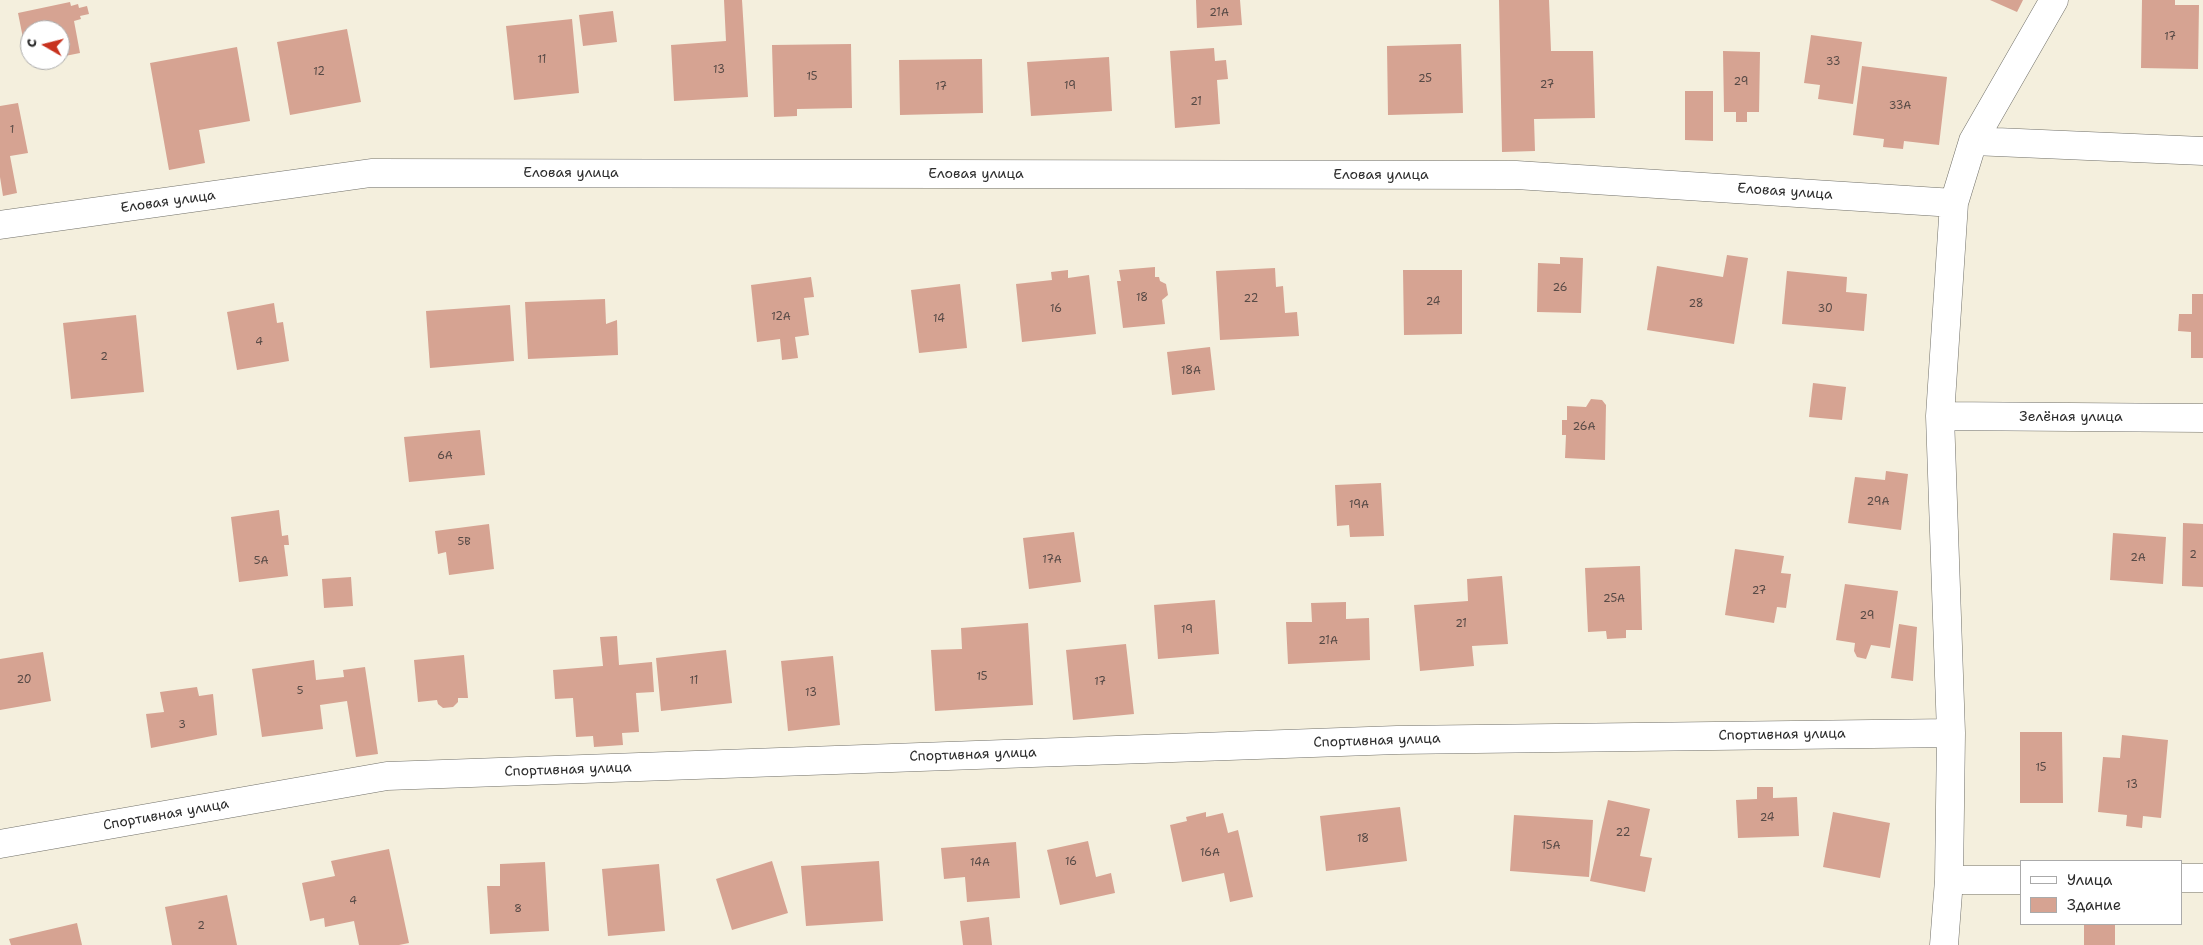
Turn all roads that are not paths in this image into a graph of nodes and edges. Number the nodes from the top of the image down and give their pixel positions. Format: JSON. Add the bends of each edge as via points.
{"nodes":[{"id":1,"x":2054,"y":0,"type":"edge"},
{"id":2,"x":1972,"y":141,"type":"junction"},
{"id":3,"x":2203,"y":151,"type":"edge"},
{"id":4,"x":1954,"y":203,"type":"junction"},
{"id":5,"x":0,"y":225,"type":"edge"},
{"id":6,"x":1940,"y":416,"type":"junction"},
{"id":7,"x":2203,"y":418,"type":"edge"},
{"id":8,"x":1951,"y":733,"type":"junction"},
{"id":9,"x":0,"y":844,"type":"edge"},
{"id":10,"x":2183,"y":878,"type":"edge"},
{"id":11,"x":2203,"y":878,"type":"edge"},
{"id":12,"x":1950,"y":880,"type":"junction"},
{"id":13,"x":2020,"y":880,"type":"edge"},
{"id":14,"x":1944,"y":945,"type":"edge"}],
"edges":[{"from":1,"to":2,"type":"street"},
{"from":2,"to":3,"type":"street"},
{"from":2,"to":4,"type":"street"},
{"from":4,"to":5,"type":"street","name":"Еловая улица","via":[[1516,175],[371,173]]},
{"from":4,"to":6,"type":"street"},
{"from":6,"to":7,"type":"street","name":"Зелёная улица"},
{"from":6,"to":8,"type":"street"},
{"from":8,"to":9,"type":"street","name":"Спортивная улица","via":[[1397,740],[387,776]]},
{"from":8,"to":12,"type":"street"},
{"from":10,"to":11,"type":"street"},
{"from":12,"to":13,"type":"street"},
{"from":12,"to":14,"type":"street"}]}
